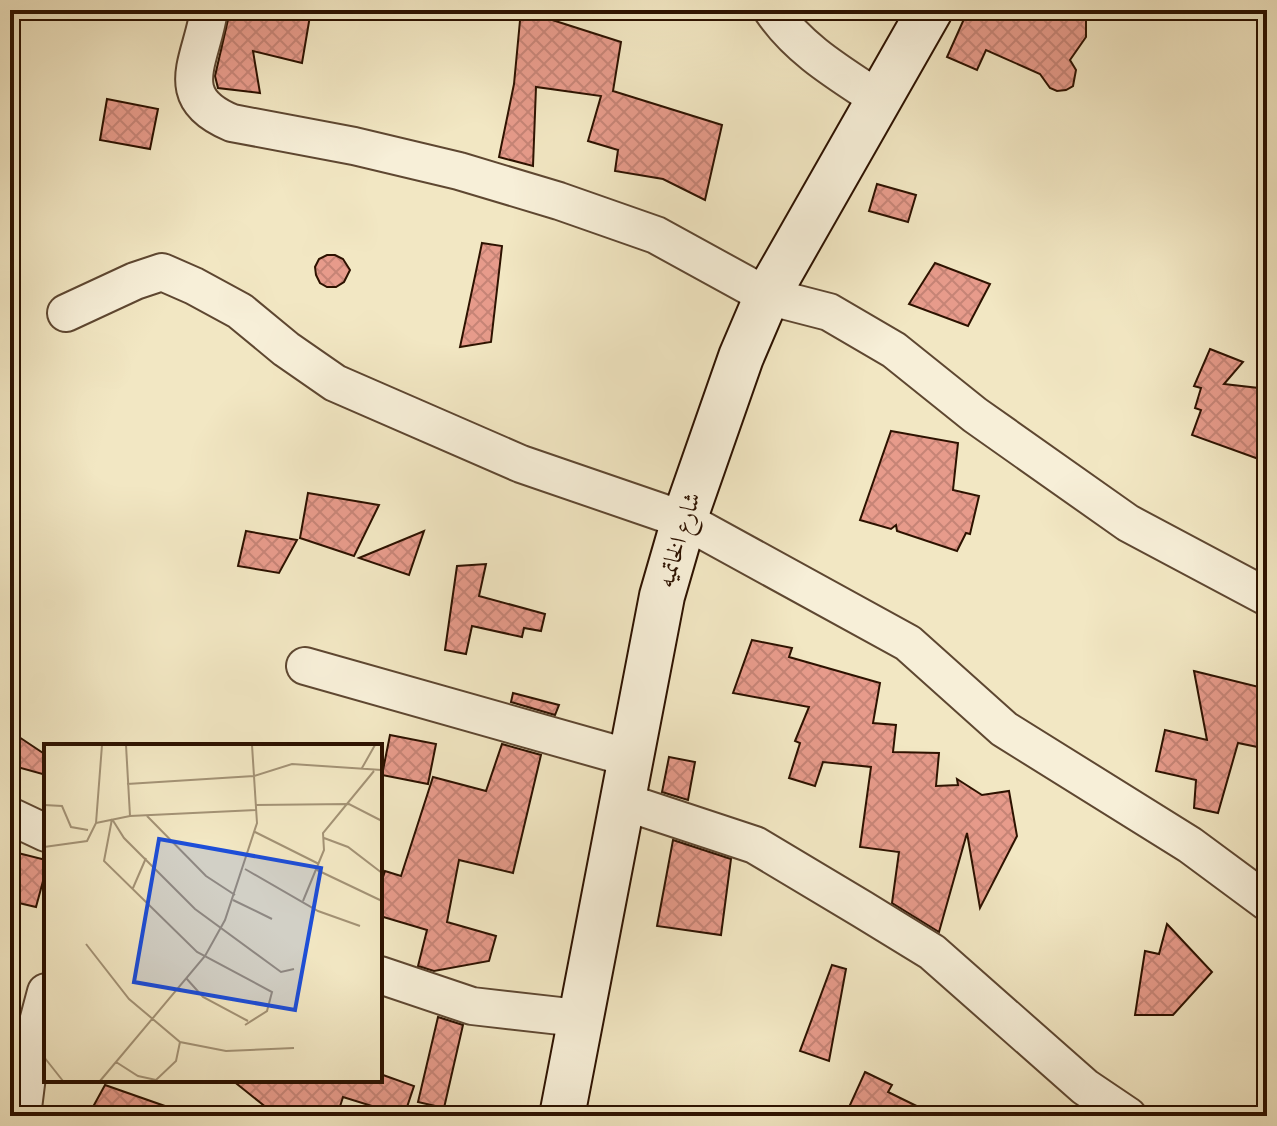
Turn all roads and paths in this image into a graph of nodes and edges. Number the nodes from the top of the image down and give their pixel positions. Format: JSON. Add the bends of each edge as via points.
{"nodes":[{"id":1,"x":209,"y":10,"type":"edge"},
{"id":2,"x":772,"y":10,"type":"edge"},
{"id":3,"x":930,"y":10,"type":"edge"},
{"id":4,"x":880,"y":100,"type":"junction"},
{"id":5,"x":767,"y":296,"type":"junction"},
{"id":6,"x":66,"y":313,"type":"dead end"},
{"id":7,"x":684,"y":520,"type":"junction"},
{"id":8,"x":1267,"y":597,"type":"edge"},
{"id":9,"x":305,"y":666,"type":"dead end"},
{"id":10,"x":630,"y":758,"type":"junction"},
{"id":11,"x":622,"y":801,"type":"junction"},
{"id":12,"x":10,"y":816,"type":"edge"},
{"id":13,"x":44,"y":832,"type":"edge"},
{"id":14,"x":1267,"y":902,"type":"edge"},
{"id":15,"x":382,"y":976,"type":"edge"},
{"id":16,"x":44,"y":1000,"type":"edge"},
{"id":17,"x":578,"y":1018,"type":"junction"},
{"id":18,"x":18,"y":1106,"type":"edge"},
{"id":19,"x":562,"y":1116,"type":"edge"},
{"id":20,"x":1128,"y":1116,"type":"edge"}],
"edges":[{"from":1,"to":5,"type":"street","via":[[193,88],[217,117],[429,164],[559,201],[656,235]]},
{"from":2,"to":4,"type":"street","via":[[804,47]]},
{"from":3,"to":4,"type":"street","name":"شارع الخاتميه"},
{"from":4,"to":5,"type":"street","name":"شارع الخاتميه"},
{"from":5,"to":7,"type":"street","name":"شارع الخاتميه"},
{"from":5,"to":8,"type":"street","via":[[829,312],[894,350],[1128,523]]},
{"from":6,"to":7,"type":"street","via":[[162,272],[240,311],[335,383],[521,464]]},
{"from":7,"to":10,"type":"street","name":"شارع الخاتميه","via":[[662,596]]},
{"from":7,"to":14,"type":"street","via":[[908,643],[1004,729],[1190,845]]},
{"from":9,"to":10,"type":"street"},
{"from":10,"to":11,"type":"street","name":"شارع الخاتميه"},
{"from":11,"to":17,"type":"street","name":"شارع الخاتميه"},
{"from":11,"to":20,"type":"street","via":[[755,845],[932,952],[1085,1087]]},
{"from":12,"to":13,"type":"street"},
{"from":15,"to":17,"type":"street","via":[[472,1006]]},
{"from":16,"to":18,"type":"street"},
{"from":17,"to":19,"type":"street","name":"شارع الخاتميه"}]}
